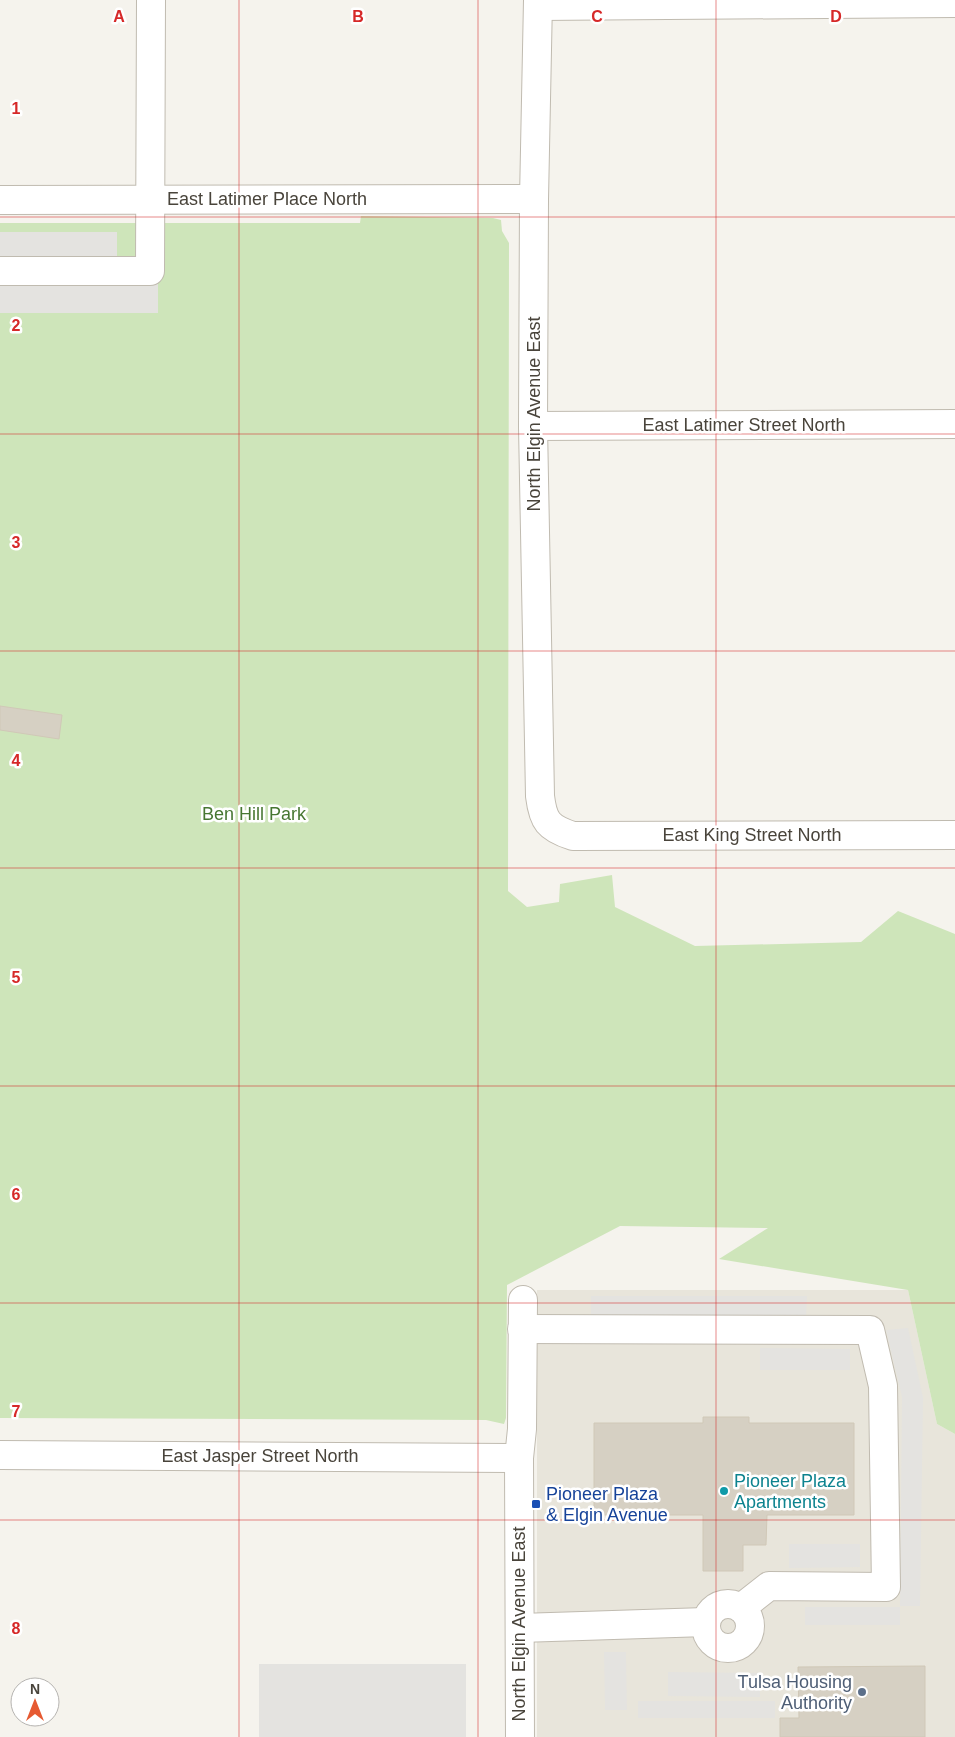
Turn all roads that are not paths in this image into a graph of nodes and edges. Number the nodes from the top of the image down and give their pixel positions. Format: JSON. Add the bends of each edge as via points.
{"nodes":[{"id":1,"x":151,"y":0,"type":"edge"},
{"id":2,"x":538,"y":3,"type":"edge"},
{"id":3,"x":955,"y":4,"type":"edge"},
{"id":4,"x":534,"y":199,"type":"junction"},
{"id":5,"x":0,"y":200,"type":"edge"},
{"id":6,"x":150,"y":200,"type":"junction"},
{"id":7,"x":0,"y":271,"type":"edge"},
{"id":8,"x":955,"y":424,"type":"edge"},
{"id":9,"x":533,"y":426,"type":"junction"},
{"id":10,"x":551,"y":826,"type":"joint"},
{"id":11,"x":955,"y":835,"type":"edge"},
{"id":12,"x":523,"y":1300,"type":"dead end"},
{"id":13,"x":522,"y":1329,"type":"junction"},
{"id":14,"x":0,"y":1455,"type":"edge"},
{"id":15,"x":519,"y":1458,"type":"junction"},
{"id":16,"x":741,"y":1608,"type":"junction"},
{"id":17,"x":706,"y":1622,"type":"junction"},
{"id":18,"x":520,"y":1628,"type":"junction"},
{"id":19,"x":520,"y":1737,"type":"edge"}],
"edges":[{"from":1,"to":6,"type":"street"},
{"from":2,"to":3,"type":"street"},
{"from":2,"to":4,"type":"street","name":"North Elgin Avenue East"},
{"from":4,"to":6,"type":"street","name":"East Latimer Place North"},
{"from":4,"to":9,"type":"street","name":"North Elgin Avenue East"},
{"from":5,"to":6,"type":"street","name":"East Latimer Place North"},
{"from":6,"to":7,"type":"street","via":[[150,271]]},
{"from":8,"to":9,"type":"street","name":"East Latimer Street North"},
{"from":9,"to":10,"type":"street","name":"North Elgin Avenue East","via":[[540,796],[542,813]]},
{"from":10,"to":11,"type":"street","name":"East King Street North","via":[[573,836]]},
{"from":12,"to":13,"type":"street","name":"North Elgin Avenue East"},
{"from":13,"to":15,"type":"street","name":"North Elgin Avenue East"},
{"from":13,"to":16,"type":"street","via":[[870,1330],[883,1386],[886,1587],[769,1586]]},
{"from":14,"to":15,"type":"street","name":"East Jasper Street North"},
{"from":15,"to":18,"type":"street","name":"North Elgin Avenue East"},
{"from":16,"to":17,"type":"street","via":[[720,1605]]},
{"from":16,"to":17,"type":"street","via":[[749,1619],[749,1633],[734,1648],[719,1647],[713,1643],[708,1637]]},
{"from":17,"to":18,"type":"street"},
{"from":18,"to":19,"type":"street","name":"North Elgin Avenue East"}]}
